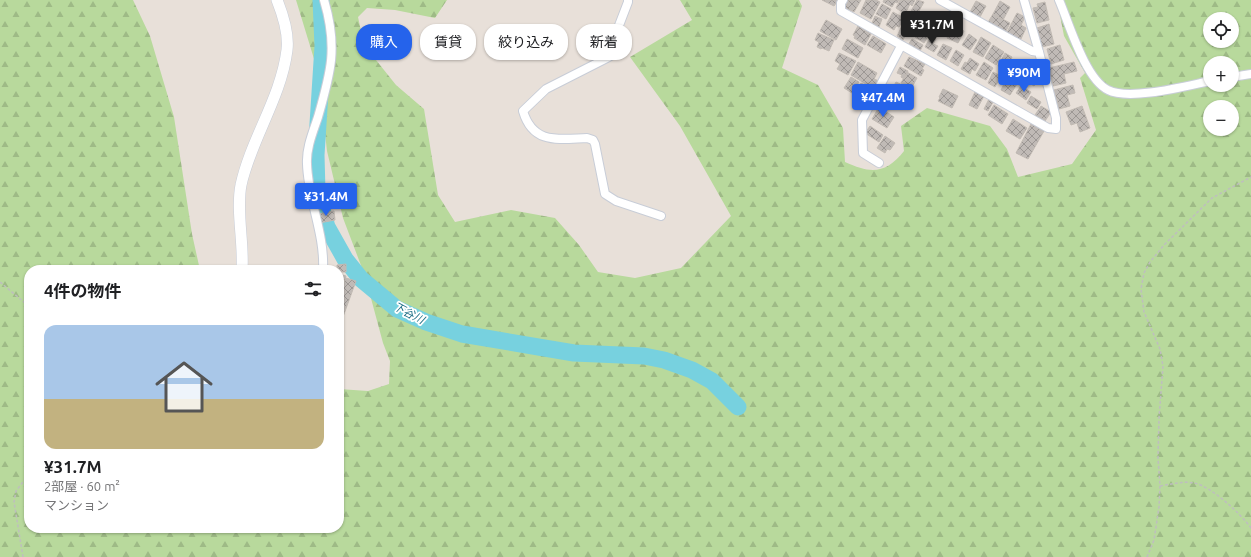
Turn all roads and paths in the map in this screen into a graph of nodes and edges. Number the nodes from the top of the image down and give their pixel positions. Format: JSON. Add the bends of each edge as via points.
{"nodes":[{"id":1,"x":277,"y":0,"type":"edge"},
{"id":2,"x":324,"y":0,"type":"edge"},
{"id":3,"x":628,"y":0,"type":"edge"},
{"id":4,"x":843,"y":0,"type":"edge"},
{"id":5,"x":940,"y":0,"type":"edge"},
{"id":6,"x":1024,"y":0,"type":"edge"},
{"id":7,"x":1060,"y":0,"type":"edge"},
{"id":8,"x":901,"y":46,"type":"junction"},
{"id":9,"x":1039,"y":52,"type":"junction"},
{"id":10,"x":1251,"y":74,"type":"edge"},
{"id":11,"x":1239,"y":76,"type":"edge"},
{"id":12,"x":1203,"y":82,"type":"edge"},
{"id":13,"x":879,"y":163,"type":"dead end"},
{"id":14,"x":1251,"y":177,"type":"edge"},
{"id":15,"x":661,"y":216,"type":"dead end"},
{"id":16,"x":242,"y":265,"type":"edge"},
{"id":17,"x":323,"y":265,"type":"edge"},
{"id":18,"x":0,"y":282,"type":"edge"},
{"id":19,"x":24,"y":302,"type":"edge"},
{"id":20,"x":24,"y":481,"type":"edge"},
{"id":21,"x":1160,"y":486,"type":"junction"},
{"id":22,"x":1251,"y":528,"type":"edge"},
{"id":23,"x":24,"y":557,"type":"edge"},
{"id":24,"x":1147,"y":557,"type":"edge"}],
"edges":[{"from":1,"to":16,"type":"street","via":[[286,31],[287,49],[282,76],[248,161],[241,186]]},
{"from":2,"to":17,"type":"street","via":[[329,18],[332,63],[309,147],[307,164],[324,256]]},
{"from":3,"to":15,"type":"street","via":[[618,28],[614,54],[546,88],[523,111],[531,127],[547,139],[593,140],[605,194],[616,201]]},
{"from":4,"to":8,"type":"street","via":[[841,11]]},
{"from":5,"to":9,"type":"street","via":[[1032,51]]},
{"from":6,"to":9,"type":"street"},
{"from":7,"to":12,"type":"street","via":[[1084,61],[1107,90],[1118,93],[1146,93]]},
{"from":8,"to":9,"type":"street","via":[[1048,128],[1056,129],[1056,118]]},
{"from":8,"to":13,"type":"street","via":[[862,120],[863,153]]},
{"from":10,"to":11,"type":"street"},
{"from":14,"to":21,"type":"path","via":[[1212,198],[1164,245],[1144,273],[1144,312],[1160,349],[1163,366],[1159,418]]},
{"from":18,"to":19,"type":"path"},
{"from":20,"to":23,"type":"path","via":[[16,491],[14,502]]},
{"from":21,"to":22,"type":"path","via":[[1182,482],[1196,484],[1209,490],[1230,506]]},
{"from":21,"to":24,"type":"path","via":[[1154,540]]}]}
